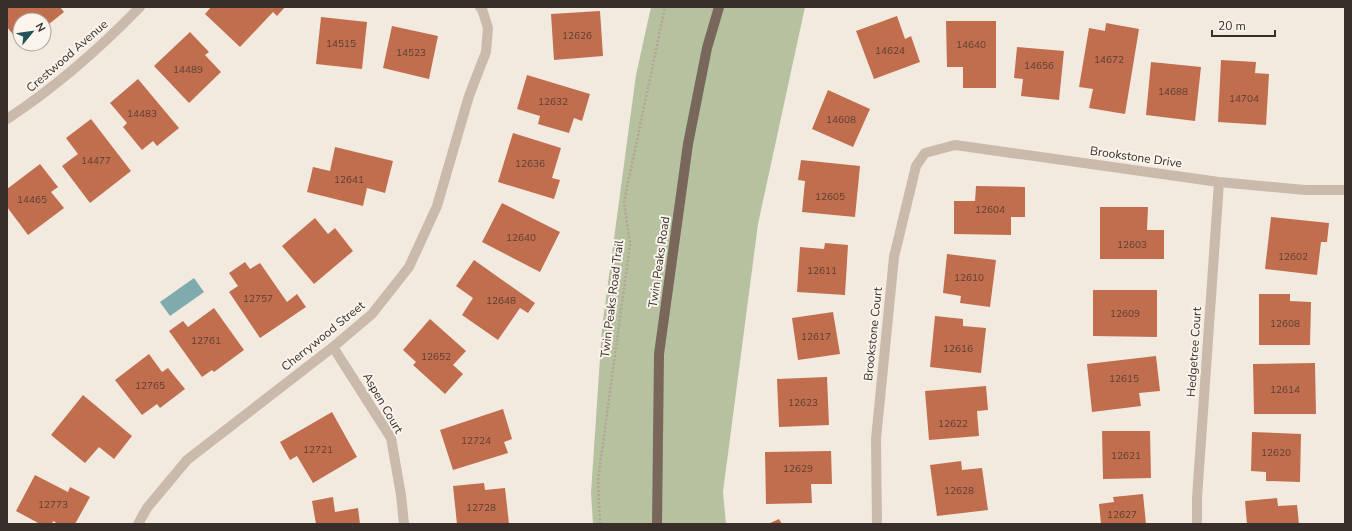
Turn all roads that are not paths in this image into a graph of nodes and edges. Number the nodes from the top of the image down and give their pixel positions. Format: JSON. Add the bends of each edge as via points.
{"nodes":[{"id":1,"x":140,"y":7,"type":"edge"},
{"id":2,"x":719,"y":7,"type":"edge"},
{"id":3,"x":481,"y":8,"type":"edge"},
{"id":4,"x":7,"y":119,"type":"edge"},
{"id":5,"x":925,"y":153,"type":"joint"},
{"id":6,"x":1219,"y":182,"type":"junction"},
{"id":7,"x":1345,"y":190,"type":"edge"},
{"id":8,"x":333,"y":347,"type":"junction"},
{"id":9,"x":138,"y":524,"type":"edge"},
{"id":10,"x":404,"y":524,"type":"edge"},
{"id":11,"x":657,"y":524,"type":"edge"},
{"id":12,"x":877,"y":524,"type":"edge"},
{"id":13,"x":1198,"y":524,"type":"edge"}],
"edges":[{"from":1,"to":4,"type":"street","name":"Crestwood Avenue","via":[[105,43],[35,101]]},
{"from":2,"to":11,"type":"main road","name":"Twin Peaks Road","via":[[707,48],[688,144],[659,354]]},
{"from":3,"to":8,"type":"street","name":"Cherrywood Street","via":[[488,28],[486,52],[469,96],[437,206],[409,267],[372,314]]},
{"from":5,"to":6,"type":"street","name":"Brookstone Drive","via":[[955,145]]},
{"from":5,"to":12,"type":"street","name":"Brookstone Court","via":[[916,166],[894,257],[876,439]]},
{"from":6,"to":7,"type":"street","name":"Brookstone Drive","via":[[1305,190]]},
{"from":6,"to":13,"type":"street","name":"Hedgetree Court","via":[[1197,498]]},
{"from":8,"to":9,"type":"street","name":"Cherrywood Street","via":[[187,460],[147,508]]},
{"from":8,"to":10,"type":"street","name":"Aspen Court","via":[[391,438]]}]}
